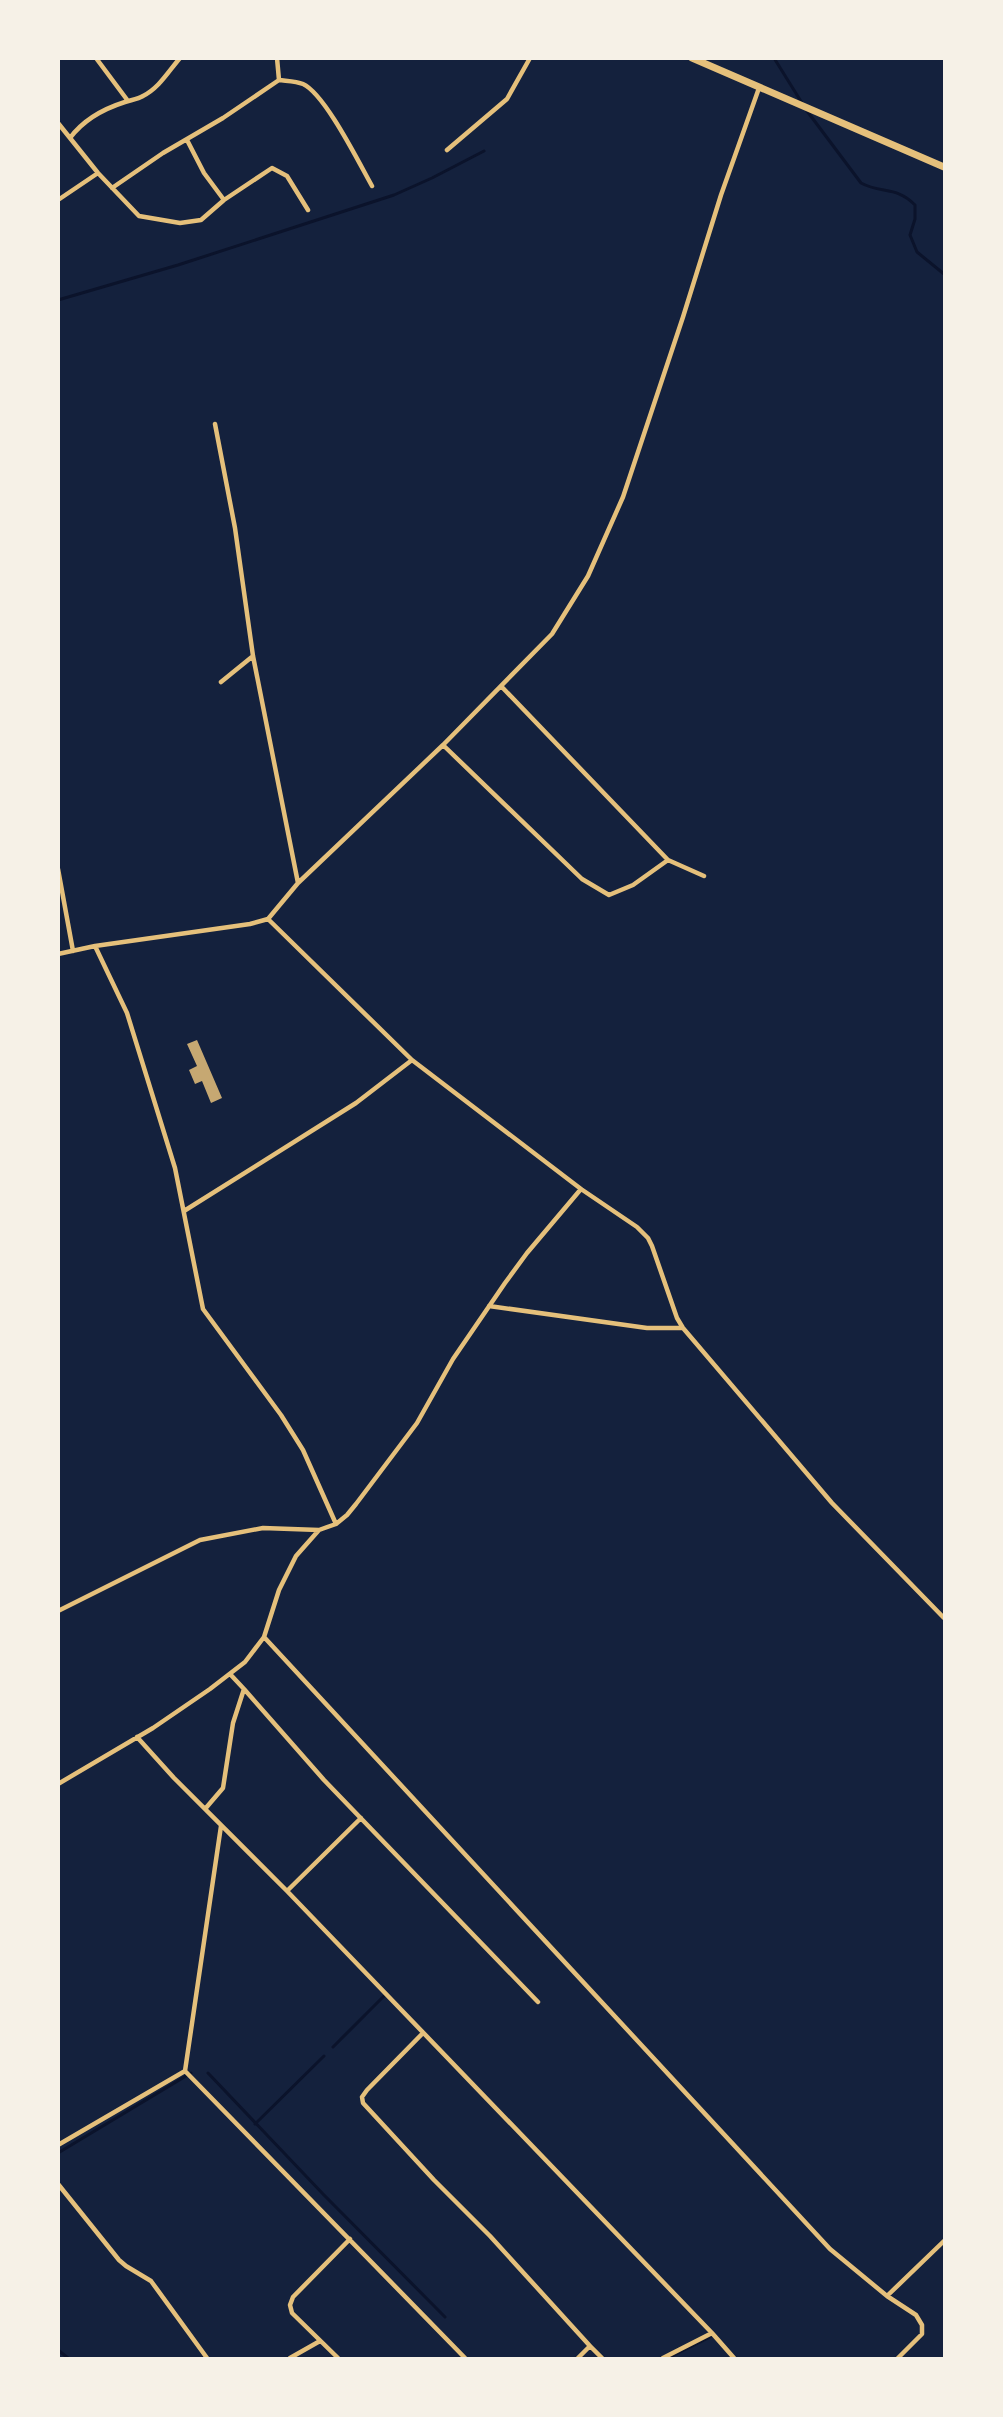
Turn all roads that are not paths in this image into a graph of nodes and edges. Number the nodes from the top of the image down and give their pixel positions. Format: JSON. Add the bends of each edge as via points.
{"nodes":[{"id":1,"x":96,"y":58,"type":"edge"},
{"id":2,"x":180,"y":58,"type":"edge"},
{"id":3,"x":277,"y":58,"type":"edge"},
{"id":4,"x":530,"y":58,"type":"edge"},
{"id":5,"x":692,"y":58,"type":"edge"},
{"id":6,"x":279,"y":80,"type":"junction"},
{"id":7,"x":759,"y":88,"type":"junction"},
{"id":8,"x":128,"y":101,"type":"junction"},
{"id":9,"x":58,"y":123,"type":"edge"},
{"id":10,"x":70,"y":138,"type":"junction"},
{"id":11,"x":187,"y":140,"type":"junction"},
{"id":12,"x":447,"y":150,"type":"dead end"},
{"id":13,"x":945,"y":167,"type":"edge"},
{"id":14,"x":98,"y":173,"type":"junction"},
{"id":15,"x":372,"y":186,"type":"dead end"},
{"id":16,"x":112,"y":188,"type":"junction"},
{"id":17,"x":58,"y":200,"type":"edge"},
{"id":18,"x":224,"y":200,"type":"junction"},
{"id":19,"x":308,"y":210,"type":"dead end"},
{"id":20,"x":215,"y":424,"type":"dead end"},
{"id":21,"x":253,"y":656,"type":"junction"},
{"id":22,"x":221,"y":682,"type":"dead end"},
{"id":23,"x":501,"y":686,"type":"junction"},
{"id":24,"x":443,"y":745,"type":"junction"},
{"id":25,"x":668,"y":860,"type":"junction"},
{"id":26,"x":58,"y":869,"type":"edge"},
{"id":27,"x":704,"y":876,"type":"dead end"},
{"id":28,"x":298,"y":883,"type":"junction"},
{"id":29,"x":267,"y":919,"type":"junction"},
{"id":30,"x":95,"y":946,"type":"junction"},
{"id":31,"x":72,"y":951,"type":"junction"},
{"id":32,"x":58,"y":954,"type":"edge"},
{"id":33,"x":412,"y":1060,"type":"junction"},
{"id":34,"x":581,"y":1189,"type":"junction"},
{"id":35,"x":184,"y":1211,"type":"junction"},
{"id":36,"x":489,"y":1306,"type":"junction"},
{"id":37,"x":683,"y":1328,"type":"junction"},
{"id":38,"x":336,"y":1524,"type":"junction"},
{"id":39,"x":318,"y":1530,"type":"junction"},
{"id":40,"x":58,"y":1611,"type":"edge"},
{"id":41,"x":945,"y":1618,"type":"edge"},
{"id":42,"x":264,"y":1637,"type":"junction"},
{"id":43,"x":230,"y":1674,"type":"junction"},
{"id":44,"x":244,"y":1689,"type":"junction"},
{"id":45,"x":137,"y":1737,"type":"junction"},
{"id":46,"x":59,"y":1781,"type":"edge"},
{"id":47,"x":205,"y":1809,"type":"junction"},
{"id":48,"x":361,"y":1818,"type":"junction"},
{"id":49,"x":221,"y":1826,"type":"junction"},
{"id":50,"x":287,"y":1891,"type":"junction"},
{"id":51,"x":538,"y":2002,"type":"dead end"},
{"id":52,"x":423,"y":2033,"type":"junction"},
{"id":53,"x":185,"y":2071,"type":"junction"},
{"id":54,"x":58,"y":2145,"type":"edge"},
{"id":55,"x":58,"y":2184,"type":"edge"},
{"id":56,"x":350,"y":2239,"type":"junction"},
{"id":57,"x":945,"y":2241,"type":"edge"},
{"id":58,"x":887,"y":2296,"type":"junction"},
{"id":59,"x":712,"y":2333,"type":"junction"},
{"id":60,"x":320,"y":2341,"type":"junction"},
{"id":61,"x":590,"y":2346,"type":"junction"},
{"id":62,"x":207,"y":2358,"type":"edge"},
{"id":63,"x":290,"y":2358,"type":"edge"},
{"id":64,"x":338,"y":2358,"type":"edge"},
{"id":65,"x":465,"y":2358,"type":"edge"},
{"id":66,"x":578,"y":2358,"type":"edge"},
{"id":67,"x":602,"y":2358,"type":"edge"},
{"id":68,"x":663,"y":2358,"type":"edge"},
{"id":69,"x":734,"y":2358,"type":"edge"},
{"id":70,"x":898,"y":2358,"type":"edge"}],
"edges":[{"from":1,"to":8,"type":"street"},
{"from":2,"to":8,"type":"street","via":[[158,85],[142,97]]},
{"from":3,"to":6,"type":"street"},
{"from":4,"to":12,"type":"street","via":[[507,99]]},
{"from":5,"to":7,"type":"main road"},
{"from":6,"to":11,"type":"street"},
{"from":6,"to":15,"type":"street","via":[[304,84],[311,90],[335,122]]},
{"from":7,"to":13,"type":"main road"},
{"from":7,"to":23,"type":"street","via":[[608,534],[588,576],[552,634]]},
{"from":8,"to":10,"type":"street","via":[[89,118]]},
{"from":9,"to":10,"type":"street"},
{"from":10,"to":14,"type":"street"},
{"from":11,"to":16,"type":"street"},
{"from":11,"to":18,"type":"street"},
{"from":14,"to":16,"type":"street"},
{"from":14,"to":17,"type":"street"},
{"from":16,"to":18,"type":"street","via":[[139,216],[180,223],[201,220]]},
{"from":18,"to":19,"type":"street","via":[[272,168],[287,176]]},
{"from":20,"to":21,"type":"street"},
{"from":21,"to":22,"type":"street"},
{"from":21,"to":28,"type":"street"},
{"from":23,"to":24,"type":"street"},
{"from":23,"to":25,"type":"street"},
{"from":24,"to":25,"type":"street","via":[[582,879],[609,895],[633,885]]},
{"from":24,"to":28,"type":"street"},
{"from":25,"to":27,"type":"street"},
{"from":26,"to":31,"type":"street"},
{"from":28,"to":29,"type":"street"},
{"from":29,"to":30,"type":"street"},
{"from":29,"to":33,"type":"street"},
{"from":30,"to":31,"type":"street"},
{"from":30,"to":35,"type":"street","via":[[127,1013],[175,1168]]},
{"from":31,"to":32,"type":"street"},
{"from":33,"to":34,"type":"street"},
{"from":33,"to":35,"type":"street","via":[[356,1103]]},
{"from":34,"to":36,"type":"street","via":[[526,1253]]},
{"from":34,"to":37,"type":"street","via":[[648,1238]]},
{"from":35,"to":38,"type":"street","via":[[203,1309],[297,1442]]},
{"from":36,"to":37,"type":"street","via":[[647,1328]]},
{"from":36,"to":38,"type":"street","via":[[417,1423],[357,1504]]},
{"from":37,"to":41,"type":"street","via":[[832,1503]]},
{"from":38,"to":39,"type":"street"},
{"from":39,"to":40,"type":"street","via":[[262,1528],[200,1540]]},
{"from":39,"to":42,"type":"street","via":[[286,1574]]},
{"from":42,"to":43,"type":"street"},
{"from":42,"to":58,"type":"street","via":[[830,2249]]},
{"from":43,"to":44,"type":"street"},
{"from":43,"to":45,"type":"street"},
{"from":44,"to":47,"type":"street","via":[[233,1723],[223,1788]]},
{"from":44,"to":48,"type":"street"},
{"from":45,"to":46,"type":"street"},
{"from":45,"to":47,"type":"street"},
{"from":47,"to":49,"type":"street"},
{"from":48,"to":50,"type":"street"},
{"from":48,"to":51,"type":"street"},
{"from":49,"to":50,"type":"street"},
{"from":49,"to":53,"type":"street"},
{"from":50,"to":52,"type":"street"},
{"from":52,"to":59,"type":"street"},
{"from":52,"to":61,"type":"street","via":[[367,2090],[363,2103]]},
{"from":53,"to":54,"type":"street"},
{"from":53,"to":56,"type":"street"},
{"from":55,"to":62,"type":"street","via":[[119,2260],[151,2281]]},
{"from":56,"to":60,"type":"street","via":[[293,2296],[290,2305],[292,2313]]},
{"from":56,"to":65,"type":"street"},
{"from":57,"to":58,"type":"street"},
{"from":58,"to":70,"type":"street","via":[[916,2315],[922,2325],[922,2334]]},
{"from":59,"to":68,"type":"street"},
{"from":59,"to":69,"type":"street"},
{"from":60,"to":63,"type":"street"},
{"from":60,"to":64,"type":"street"},
{"from":61,"to":66,"type":"street"},
{"from":61,"to":67,"type":"street"}]}
